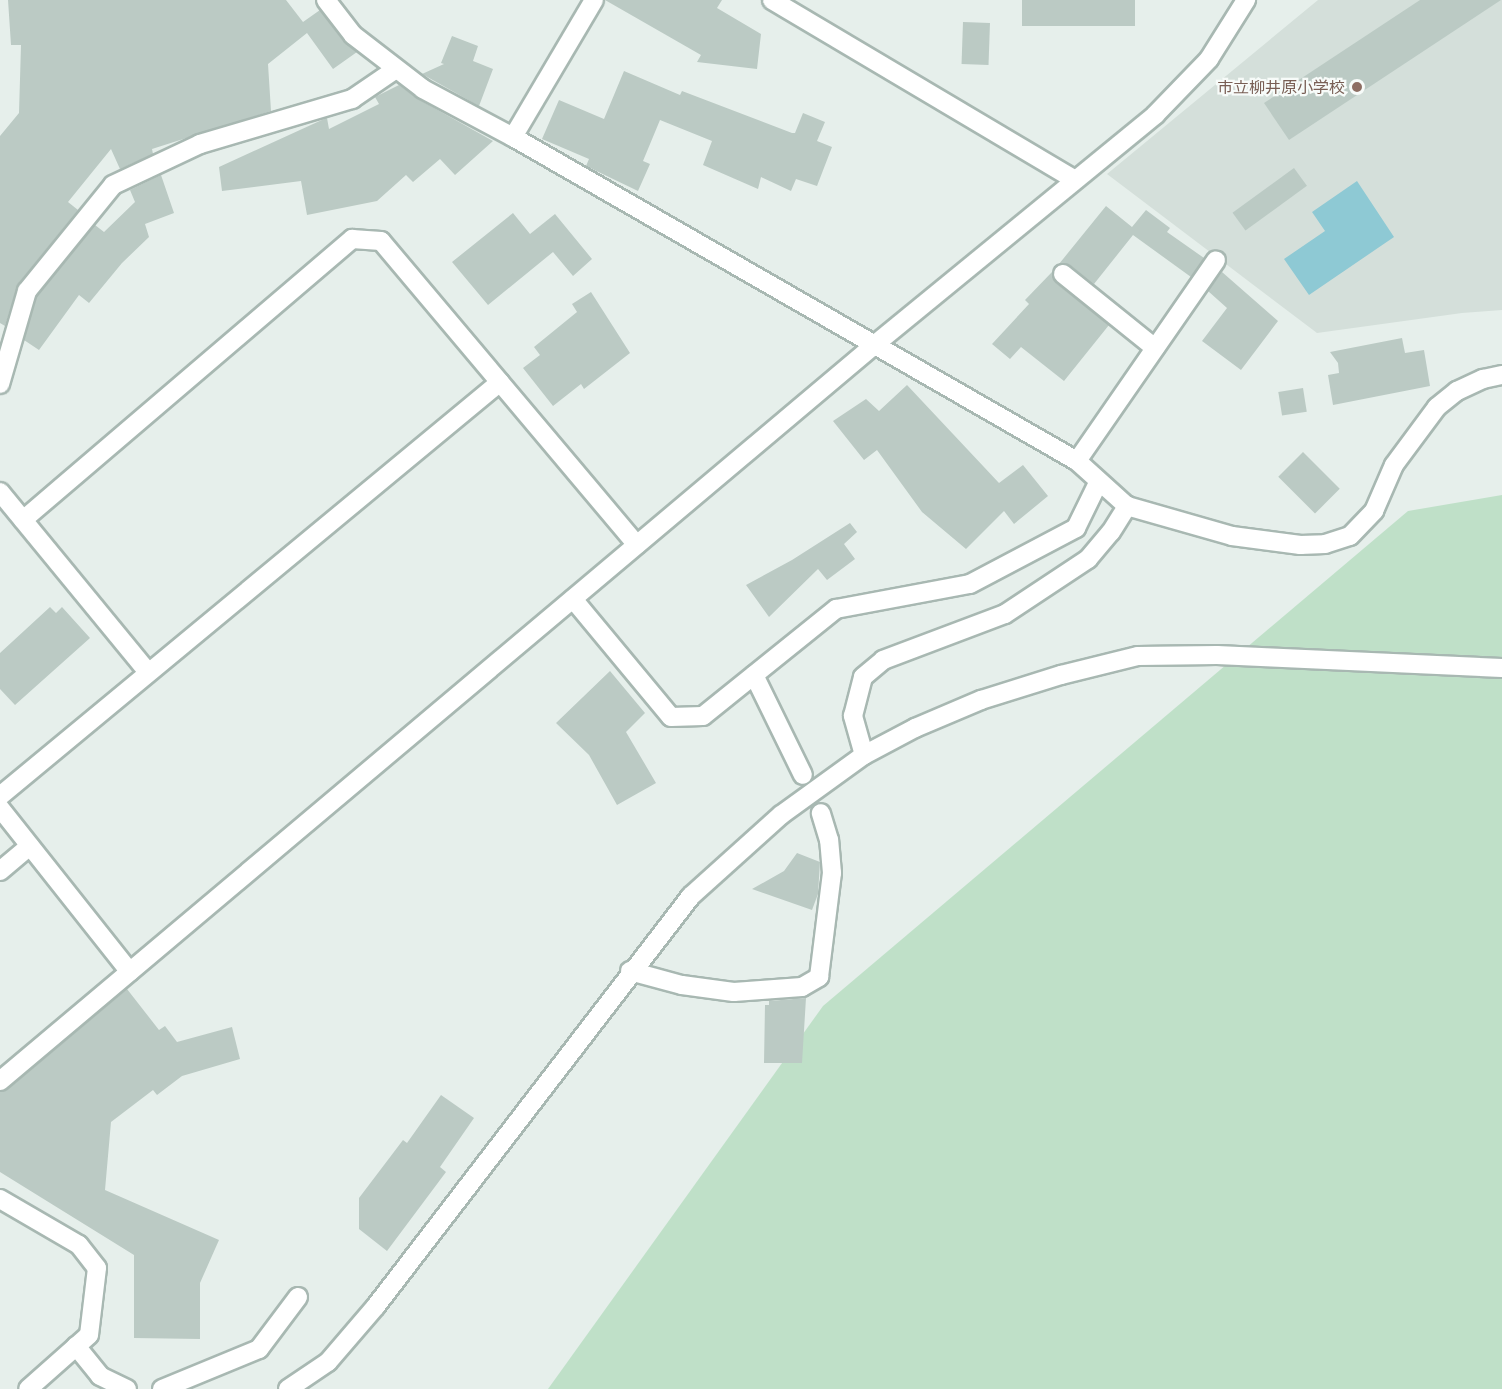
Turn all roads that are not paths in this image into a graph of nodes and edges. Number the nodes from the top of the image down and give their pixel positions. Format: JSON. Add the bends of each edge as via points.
{"nodes":[{"id":1,"x":326,"y":0,"type":"edge"},
{"id":2,"x":594,"y":0,"type":"edge"},
{"id":3,"x":772,"y":0,"type":"edge"},
{"id":4,"x":1246,"y":0,"type":"edge"},
{"id":5,"x":396,"y":69,"type":"junction"},
{"id":6,"x":513,"y":137,"type":"junction"},
{"id":7,"x":1075,"y":180,"type":"junction"},
{"id":8,"x":1216,"y":260,"type":"dead end"},
{"id":9,"x":1063,"y":274,"type":"dead end"},
{"id":10,"x":873,"y":346,"type":"junction"},
{"id":11,"x":1155,"y":348,"type":"junction"},
{"id":12,"x":1502,"y":375,"type":"edge"},
{"id":13,"x":500,"y":382,"type":"junction"},
{"id":14,"x":0,"y":384,"type":"edge"},
{"id":15,"x":1077,"y":461,"type":"junction"},
{"id":16,"x":1099,"y":481,"type":"junction"},
{"id":17,"x":0,"y":492,"type":"edge"},
{"id":18,"x":1127,"y":506,"type":"junction"},
{"id":19,"x":23,"y":520,"type":"junction"},
{"id":20,"x":637,"y":545,"type":"junction"},
{"id":21,"x":573,"y":599,"type":"junction"},
{"id":22,"x":1502,"y":668,"type":"edge"},
{"id":23,"x":148,"y":672,"type":"junction"},
{"id":24,"x":754,"y":675,"type":"junction"},
{"id":25,"x":864,"y":755,"type":"junction"},
{"id":26,"x":803,"y":775,"type":"dead end"},
{"id":27,"x":0,"y":796,"type":"edge"},
{"id":28,"x":0,"y":808,"type":"edge"},
{"id":29,"x":821,"y":813,"type":"dead end"},
{"id":30,"x":30,"y":846,"type":"junction"},
{"id":31,"x":0,"y":871,"type":"edge"},
{"id":32,"x":630,"y":971,"type":"junction"},
{"id":33,"x":130,"y":972,"type":"junction"},
{"id":34,"x":0,"y":1081,"type":"edge"},
{"id":35,"x":0,"y":1199,"type":"edge"},
{"id":36,"x":298,"y":1297,"type":"dead end"},
{"id":37,"x":76,"y":1346,"type":"junction"},
{"id":38,"x":28,"y":1389,"type":"edge"},
{"id":39,"x":127,"y":1389,"type":"edge"},
{"id":40,"x":162,"y":1389,"type":"edge"},
{"id":41,"x":288,"y":1389,"type":"edge"}],
"edges":[{"from":1,"to":5,"type":"street","via":[[353,35]]},
{"from":2,"to":6,"type":"street"},
{"from":3,"to":7,"type":"street"},
{"from":4,"to":7,"type":"street","via":[[1209,59],[1155,115]]},
{"from":5,"to":6,"type":"street","via":[[423,89]]},
{"from":5,"to":14,"type":"street","via":[[352,99],[200,144],[113,185],[27,291]]},
{"from":6,"to":10,"type":"street"},
{"from":7,"to":10,"type":"street"},
{"from":8,"to":11,"type":"street"},
{"from":9,"to":11,"type":"street"},
{"from":10,"to":15,"type":"street"},
{"from":10,"to":20,"type":"street"},
{"from":11,"to":15,"type":"street"},
{"from":12,"to":18,"type":"street","via":[[1456,391],[1437,407],[1394,465],[1374,511],[1350,536],[1325,544],[1288,544],[1232,536]]},
{"from":13,"to":19,"type":"street","via":[[381,241],[352,239]]},
{"from":13,"to":20,"type":"street"},
{"from":13,"to":23,"type":"street"},
{"from":15,"to":16,"type":"street"},
{"from":16,"to":18,"type":"street"},
{"from":16,"to":24,"type":"street","via":[[1076,528],[970,584],[836,609]]},
{"from":17,"to":19,"type":"street"},
{"from":18,"to":25,"type":"street","via":[[1088,559],[1005,614],[883,660],[863,677],[854,716]]},
{"from":19,"to":23,"type":"street"},
{"from":20,"to":21,"type":"street"},
{"from":21,"to":24,"type":"street","via":[[671,717],[703,716]]},
{"from":21,"to":33,"type":"street"},
{"from":22,"to":25,"type":"street","via":[[1217,655],[1138,656],[981,700]]},
{"from":23,"to":27,"type":"street"},
{"from":24,"to":26,"type":"street"},
{"from":25,"to":32,"type":"street","via":[[781,815],[691,896]]},
{"from":28,"to":30,"type":"street"},
{"from":29,"to":32,"type":"street","via":[[832,873],[819,977],[802,987],[734,992],[682,985]]},
{"from":30,"to":31,"type":"street"},
{"from":30,"to":33,"type":"street"},
{"from":32,"to":41,"type":"street","via":[[376,1306],[328,1362]]},
{"from":33,"to":34,"type":"street"},
{"from":35,"to":37,"type":"street","via":[[79,1245],[97,1268],[90,1335]]},
{"from":36,"to":40,"type":"street","via":[[259,1349]]},
{"from":37,"to":38,"type":"street"},
{"from":37,"to":39,"type":"street","via":[[100,1376]]}]}
